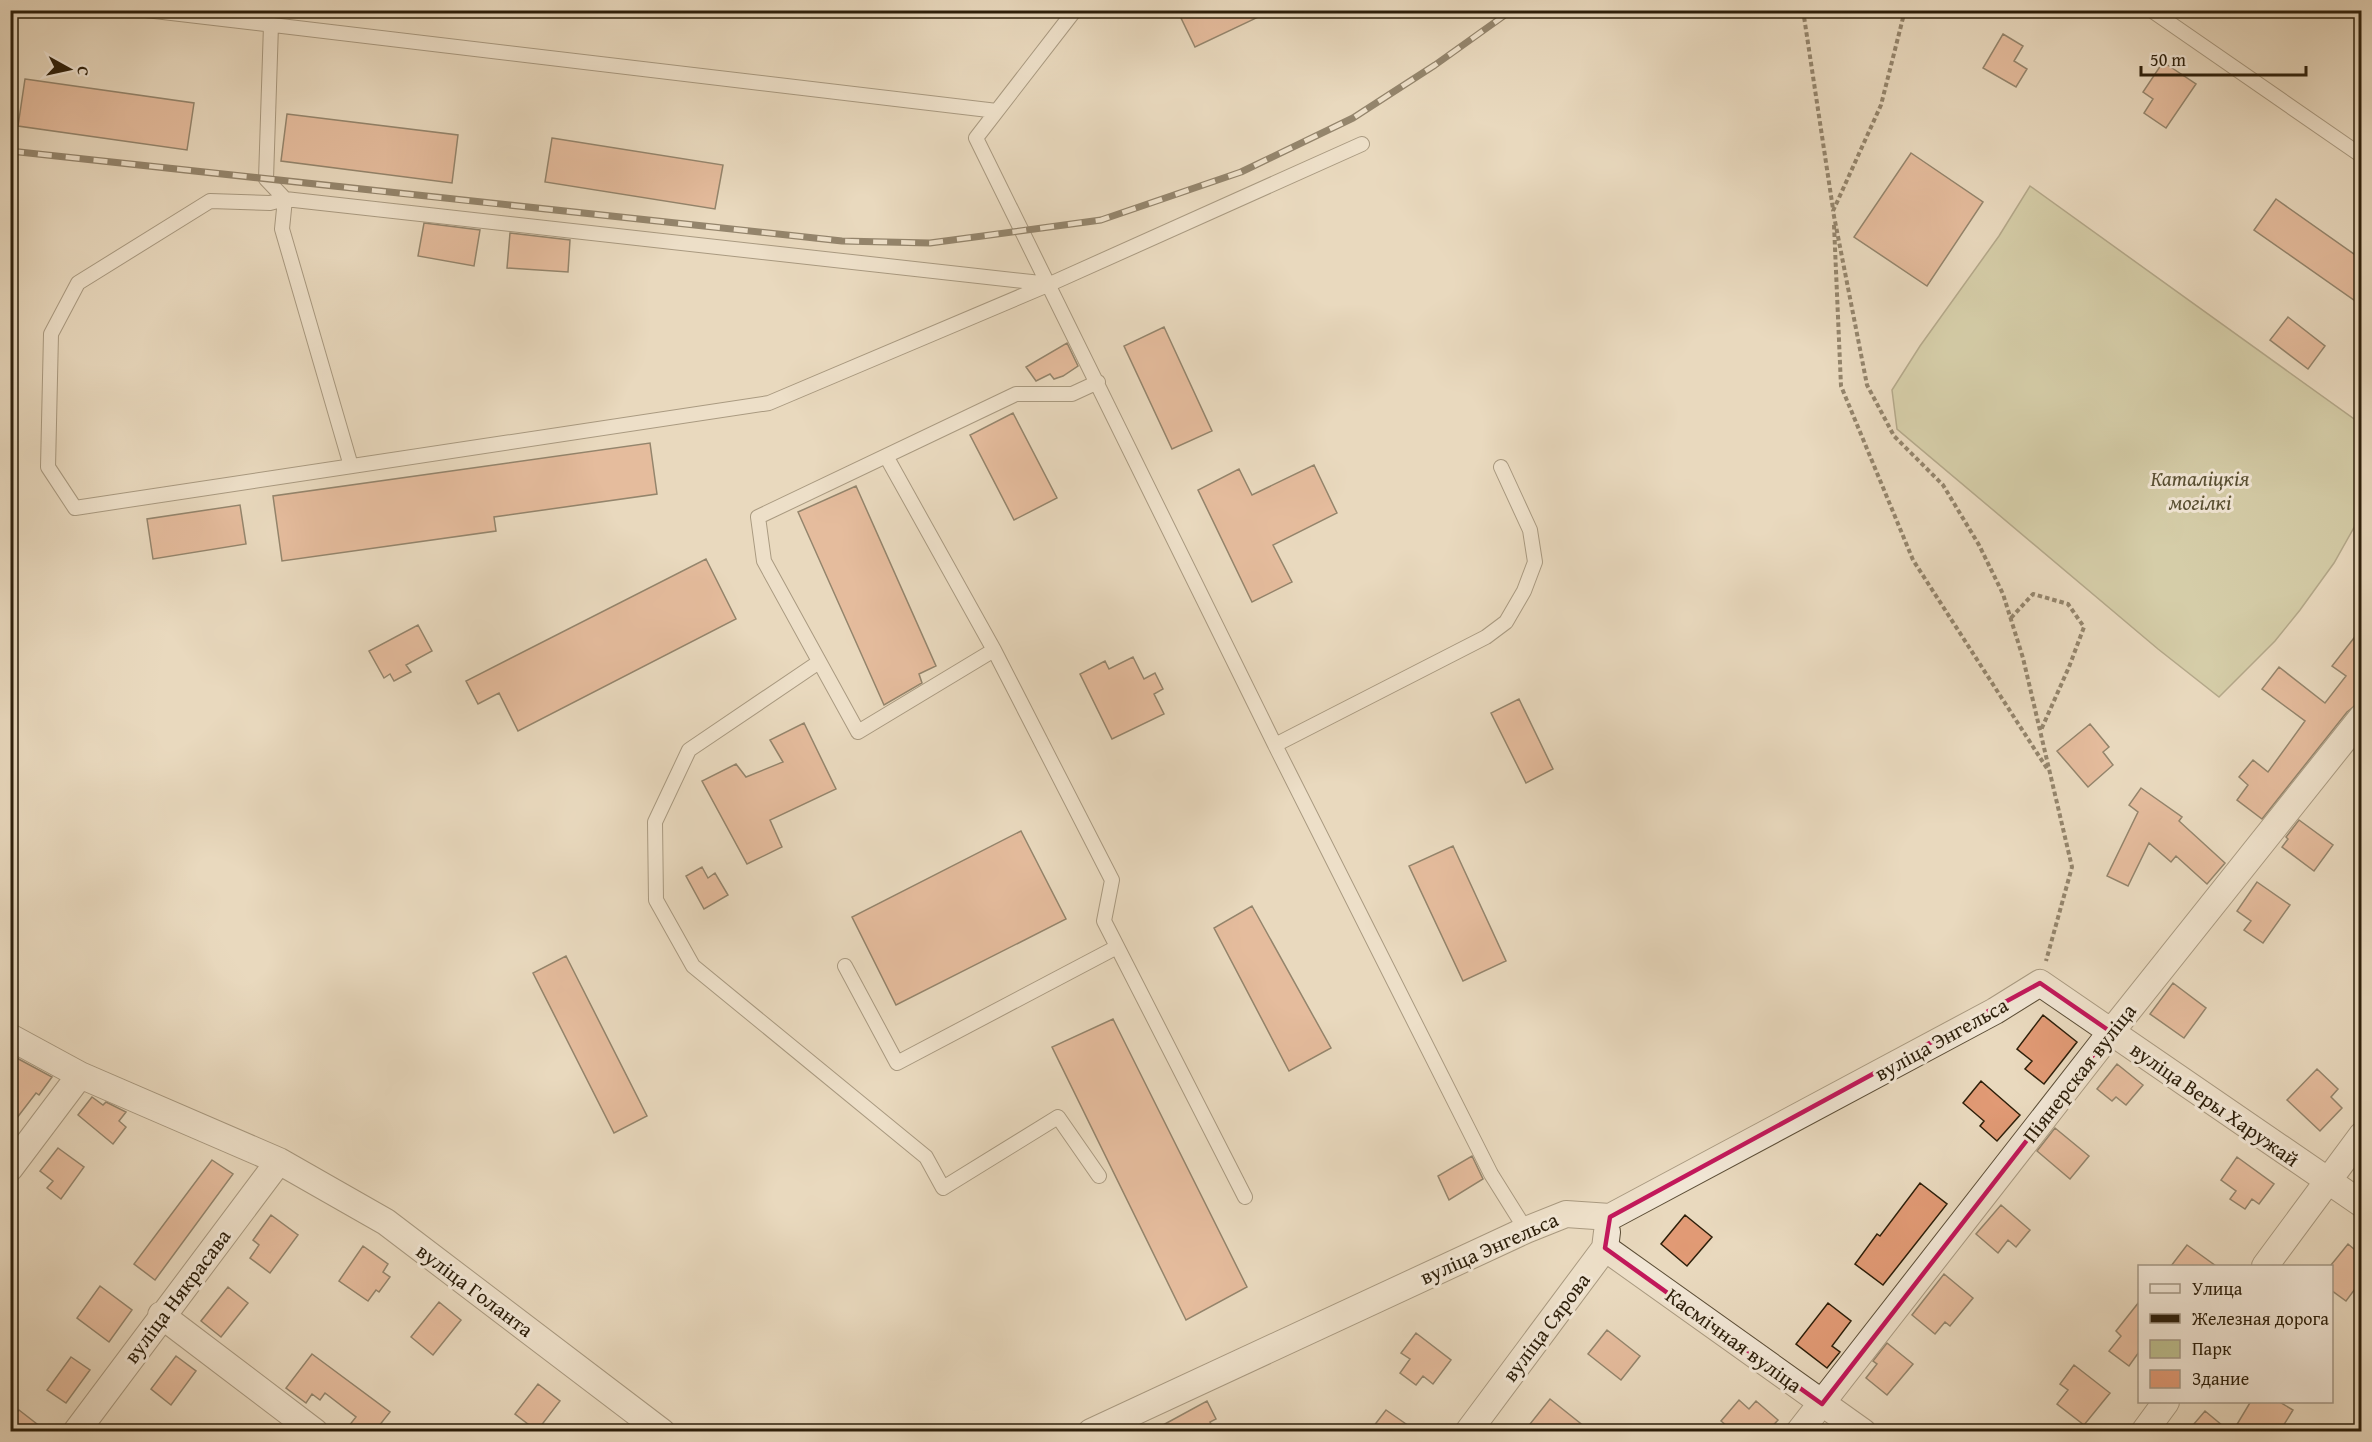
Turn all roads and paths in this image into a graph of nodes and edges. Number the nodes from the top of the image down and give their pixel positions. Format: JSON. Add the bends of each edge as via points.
{"nodes":[{"id":1,"x":146,"y":10,"type":"edge"},
{"id":2,"x":1075,"y":10,"type":"edge"},
{"id":3,"x":1803,"y":10,"type":"edge"},
{"id":4,"x":1905,"y":10,"type":"edge"},
{"id":5,"x":2151,"y":10,"type":"edge"},
{"id":6,"x":271,"y":25,"type":"junction"},
{"id":7,"x":997,"y":111,"type":"junction"},
{"id":8,"x":1362,"y":144,"type":"dead end"},
{"id":9,"x":2361,"y":156,"type":"edge"},
{"id":10,"x":285,"y":199,"type":"junction"},
{"id":11,"x":1833,"y":211,"type":"junction"},
{"id":12,"x":1050,"y":284,"type":"junction"},
{"id":13,"x":1098,"y":382,"type":"junction"},
{"id":14,"x":886,"y":456,"type":"junction"},
{"id":15,"x":351,"y":466,"type":"junction"},
{"id":16,"x":1501,"y":467,"type":"dead end"},
{"id":17,"x":2010,"y":619,"type":"junction"},
{"id":18,"x":994,"y":650,"type":"junction"},
{"id":19,"x":819,"y":662,"type":"junction"},
{"id":20,"x":2361,"y":717,"type":"edge"},
{"id":21,"x":2040,"y":731,"type":"junction"},
{"id":22,"x":1275,"y":745,"type":"junction"},
{"id":23,"x":2050,"y":773,"type":"junction"},
{"id":24,"x":1117,"y":947,"type":"junction"},
{"id":25,"x":845,"y":966,"type":"dead end"},
{"id":26,"x":2040,"y":983,"type":"junction"},
{"id":27,"x":2111,"y":1032,"type":"junction"},
{"id":28,"x":10,"y":1037,"type":"edge"},
{"id":29,"x":80,"y":1075,"type":"junction"},
{"id":30,"x":2361,"y":1135,"type":"edge"},
{"id":31,"x":279,"y":1161,"type":"junction"},
{"id":32,"x":10,"y":1168,"type":"edge"},
{"id":33,"x":1099,"y":1176,"type":"dead end"},
{"id":34,"x":2327,"y":1181,"type":"junction"},
{"id":35,"x":1245,"y":1197,"type":"dead end"},
{"id":36,"x":2361,"y":1204,"type":"edge"},
{"id":37,"x":1610,"y":1217,"type":"junction"},
{"id":38,"x":1526,"y":1230,"type":"junction"},
{"id":39,"x":1605,"y":1248,"type":"junction"},
{"id":40,"x":2266,"y":1265,"type":"edge"},
{"id":41,"x":161,"y":1315,"type":"junction"},
{"id":42,"x":2165,"y":1403,"type":"edge"},
{"id":43,"x":1822,"y":1404,"type":"junction"},
{"id":44,"x":76,"y":1431,"type":"edge"},
{"id":45,"x":315,"y":1431,"type":"edge"},
{"id":46,"x":662,"y":1431,"type":"edge"},
{"id":47,"x":1091,"y":1431,"type":"edge"},
{"id":48,"x":1468,"y":1431,"type":"edge"},
{"id":49,"x":1799,"y":1431,"type":"edge"},
{"id":50,"x":1863,"y":1431,"type":"edge"},
{"id":51,"x":2145,"y":1431,"type":"edge"}],
"edges":[{"from":1,"to":6,"type":"lane"},
{"from":2,"to":7,"type":"lane"},
{"from":3,"to":11,"type":"path"},
{"from":4,"to":11,"type":"path","via":[[1881,105]]},
{"from":5,"to":9,"type":"lane"},
{"from":6,"to":7,"type":"lane"},
{"from":6,"to":10,"type":"lane","via":[[266,179]]},
{"from":7,"to":12,"type":"lane","via":[[976,138]]},
{"from":8,"to":12,"type":"lane"},
{"from":10,"to":12,"type":"lane"},
{"from":10,"to":15,"type":"lane","via":[[282,230]]},
{"from":10,"to":15,"type":"lane","via":[[270,203],[210,201],[78,283],[51,334],[48,467],[75,508]]},
{"from":11,"to":17,"type":"path","via":[[1867,385],[1894,436],[1943,485],[1979,545],[2003,594]]},
{"from":11,"to":23,"type":"path","via":[[1841,386],[1913,560]]},
{"from":12,"to":13,"type":"lane"},
{"from":12,"to":15,"type":"lane","via":[[769,403]]},
{"from":13,"to":14,"type":"lane","via":[[1072,394],[1016,394]]},
{"from":13,"to":22,"type":"lane"},
{"from":14,"to":18,"type":"lane"},
{"from":14,"to":19,"type":"lane","via":[[758,517],[764,561]]},
{"from":16,"to":22,"type":"lane","via":[[1530,530],[1535,562],[1506,622],[1486,637]]},
{"from":17,"to":21,"type":"path"},
{"from":17,"to":21,"type":"path","via":[[2033,594],[2068,604],[2084,627]]},
{"from":18,"to":19,"type":"lane","via":[[858,732]]},
{"from":18,"to":24,"type":"lane","via":[[1112,880],[1104,921]]},
{"from":19,"to":33,"type":"lane","via":[[689,750],[655,822],[656,900],[693,966],[926,1157],[943,1188],[1058,1117]]},
{"from":20,"to":27,"type":"street","name":"Піянерская вуліца"},
{"from":21,"to":23,"type":"path"},
{"from":22,"to":38,"type":"lane","via":[[1491,1174]]},
{"from":23,"to":26,"type":"path","via":[[2072,867]]},
{"from":24,"to":25,"type":"lane","via":[[897,1063]]},
{"from":24,"to":35,"type":"lane"},
{"from":26,"to":27,"type":"street","name":"вуліца Веры Харужай"},
{"from":26,"to":37,"type":"street","name":"вуліца Энгельса","via":[[1995,1011]]},
{"from":27,"to":34,"type":"street","name":"вуліца Веры Харужай"},
{"from":27,"to":43,"type":"street","name":"Піянерская вуліца"},
{"from":28,"to":29,"type":"street","name":"вуліца Голанта"},
{"from":29,"to":31,"type":"street","name":"вуліца Голанта"},
{"from":29,"to":32,"type":"street"},
{"from":30,"to":34,"type":"street"},
{"from":31,"to":41,"type":"street","name":"вуліца Някрасава"},
{"from":31,"to":46,"type":"street","name":"вуліца Голанта","via":[[386,1222]]},
{"from":34,"to":36,"type":"street","name":"вуліца Веры Харужай"},
{"from":34,"to":40,"type":"street"},
{"from":37,"to":38,"type":"street","name":"вуліца Энгельса","via":[[1566,1214]]},
{"from":37,"to":39,"type":"street","name":"вуліца Сярова"},
{"from":38,"to":47,"type":"street","name":"вуліца Энгельса"},
{"from":39,"to":43,"type":"street","name":"Касмічная вуліца"},
{"from":39,"to":48,"type":"street","name":"вуліца Сярова"},
{"from":41,"to":44,"type":"street","name":"вуліца Някрасава"},
{"from":41,"to":45,"type":"street"},
{"from":42,"to":51,"type":"street"},
{"from":43,"to":49,"type":"street","name":"Піянерская вуліца"},
{"from":43,"to":50,"type":"street","name":"Касмічная вуліца"}]}
